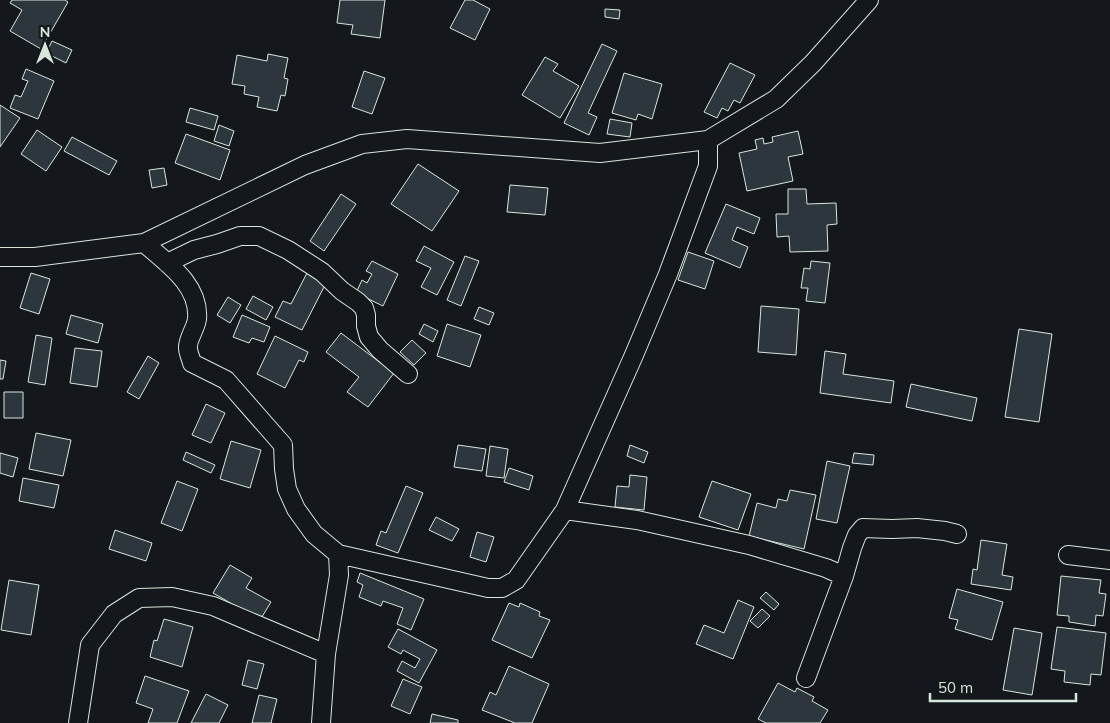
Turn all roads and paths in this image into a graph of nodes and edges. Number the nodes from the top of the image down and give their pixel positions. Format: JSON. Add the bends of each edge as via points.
{"nodes":[{"id":1,"x":869,"y":0,"type":"edge"},
{"id":2,"x":708,"y":140,"type":"junction"},
{"id":3,"x":144,"y":243,"type":"junction"},
{"id":4,"x":0,"y":258,"type":"edge"},
{"id":5,"x":167,"y":262,"type":"junction"},
{"id":6,"x":408,"y":374,"type":"dead end"},
{"id":7,"x":565,"y":510,"type":"junction"},
{"id":8,"x":957,"y":534,"type":"dead end"},
{"id":9,"x":338,"y":554,"type":"junction"},
{"id":10,"x":1068,"y":555,"type":"dead end"},
{"id":11,"x":1110,"y":560,"type":"edge"},
{"id":12,"x":844,"y":576,"type":"junction"},
{"id":13,"x":326,"y":654,"type":"junction"},
{"id":14,"x":806,"y":678,"type":"dead end"},
{"id":15,"x":78,"y":723,"type":"edge"},
{"id":16,"x":321,"y":723,"type":"edge"}],
"edges":[{"from":1,"to":2,"type":"street","via":[[776,98]]},
{"from":2,"to":3,"type":"street","via":[[600,153],[407,140],[362,144],[305,165]]},
{"from":2,"to":7,"type":"street","via":[[708,166],[668,274]]},
{"from":3,"to":4,"type":"street","via":[[35,257]]},
{"from":3,"to":5,"type":"street"},
{"from":5,"to":6,"type":"street","via":[[240,236],[259,236],[322,272],[358,302],[364,308],[369,337]]},
{"from":5,"to":9,"type":"street","via":[[189,286],[197,306],[197,321],[188,347],[192,363],[226,380],[283,445],[287,489],[296,509],[314,534]]},
{"from":7,"to":9,"type":"street","via":[[516,580],[502,588],[488,588]]},
{"from":7,"to":12,"type":"street","via":[[637,520],[749,545]]},
{"from":8,"to":12,"type":"street","via":[[917,528],[863,528],[854,541]]},
{"from":9,"to":13,"type":"street","via":[[339,575]]},
{"from":10,"to":11,"type":"street"},
{"from":12,"to":14,"type":"street"},
{"from":13,"to":15,"type":"street","via":[[213,606],[172,597],[139,598],[114,614],[90,645]]},
{"from":13,"to":16,"type":"street"}]}
